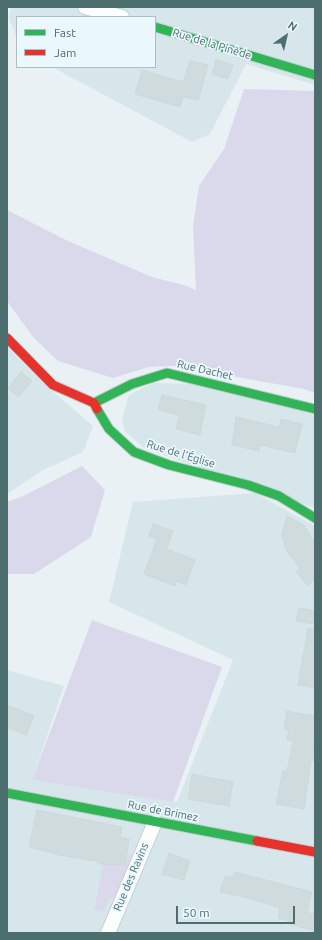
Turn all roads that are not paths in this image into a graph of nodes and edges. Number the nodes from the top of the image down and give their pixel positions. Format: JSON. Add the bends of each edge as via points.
{"nodes":[{"id":1,"x":85,"y":7,"type":"edge"},
{"id":2,"x":121,"y":13,"type":"edge"},
{"id":3,"x":156,"y":27,"type":"edge"},
{"id":4,"x":315,"y":75,"type":"edge"},
{"id":5,"x":7,"y":338,"type":"edge"},
{"id":6,"x":94,"y":403,"type":"junction"},
{"id":7,"x":315,"y":409,"type":"edge"},
{"id":8,"x":315,"y":518,"type":"edge"},
{"id":9,"x":7,"y":793,"type":"edge"},
{"id":10,"x":155,"y":822,"type":"junction"},
{"id":11,"x":315,"y":852,"type":"edge"},
{"id":12,"x":108,"y":933,"type":"edge"}],
"edges":[{"from":1,"to":2,"type":"street"},
{"from":3,"to":4,"type":"street","name":"Rue de la Pinède"},
{"from":5,"to":6,"type":"street","via":[[53,385]]},
{"from":6,"to":7,"type":"street","name":"Rue Dachet","via":[[132,384],[167,373]]},
{"from":6,"to":8,"type":"street","name":"Rue de l'Église","via":[[109,429],[134,452],[169,465],[248,485],[279,496]]},
{"from":9,"to":10,"type":"street","name":"Rue de Brimez"},
{"from":10,"to":11,"type":"street","name":"Rue de Brimez"},
{"from":10,"to":12,"type":"street","name":"Rue des Ravins"}]}
